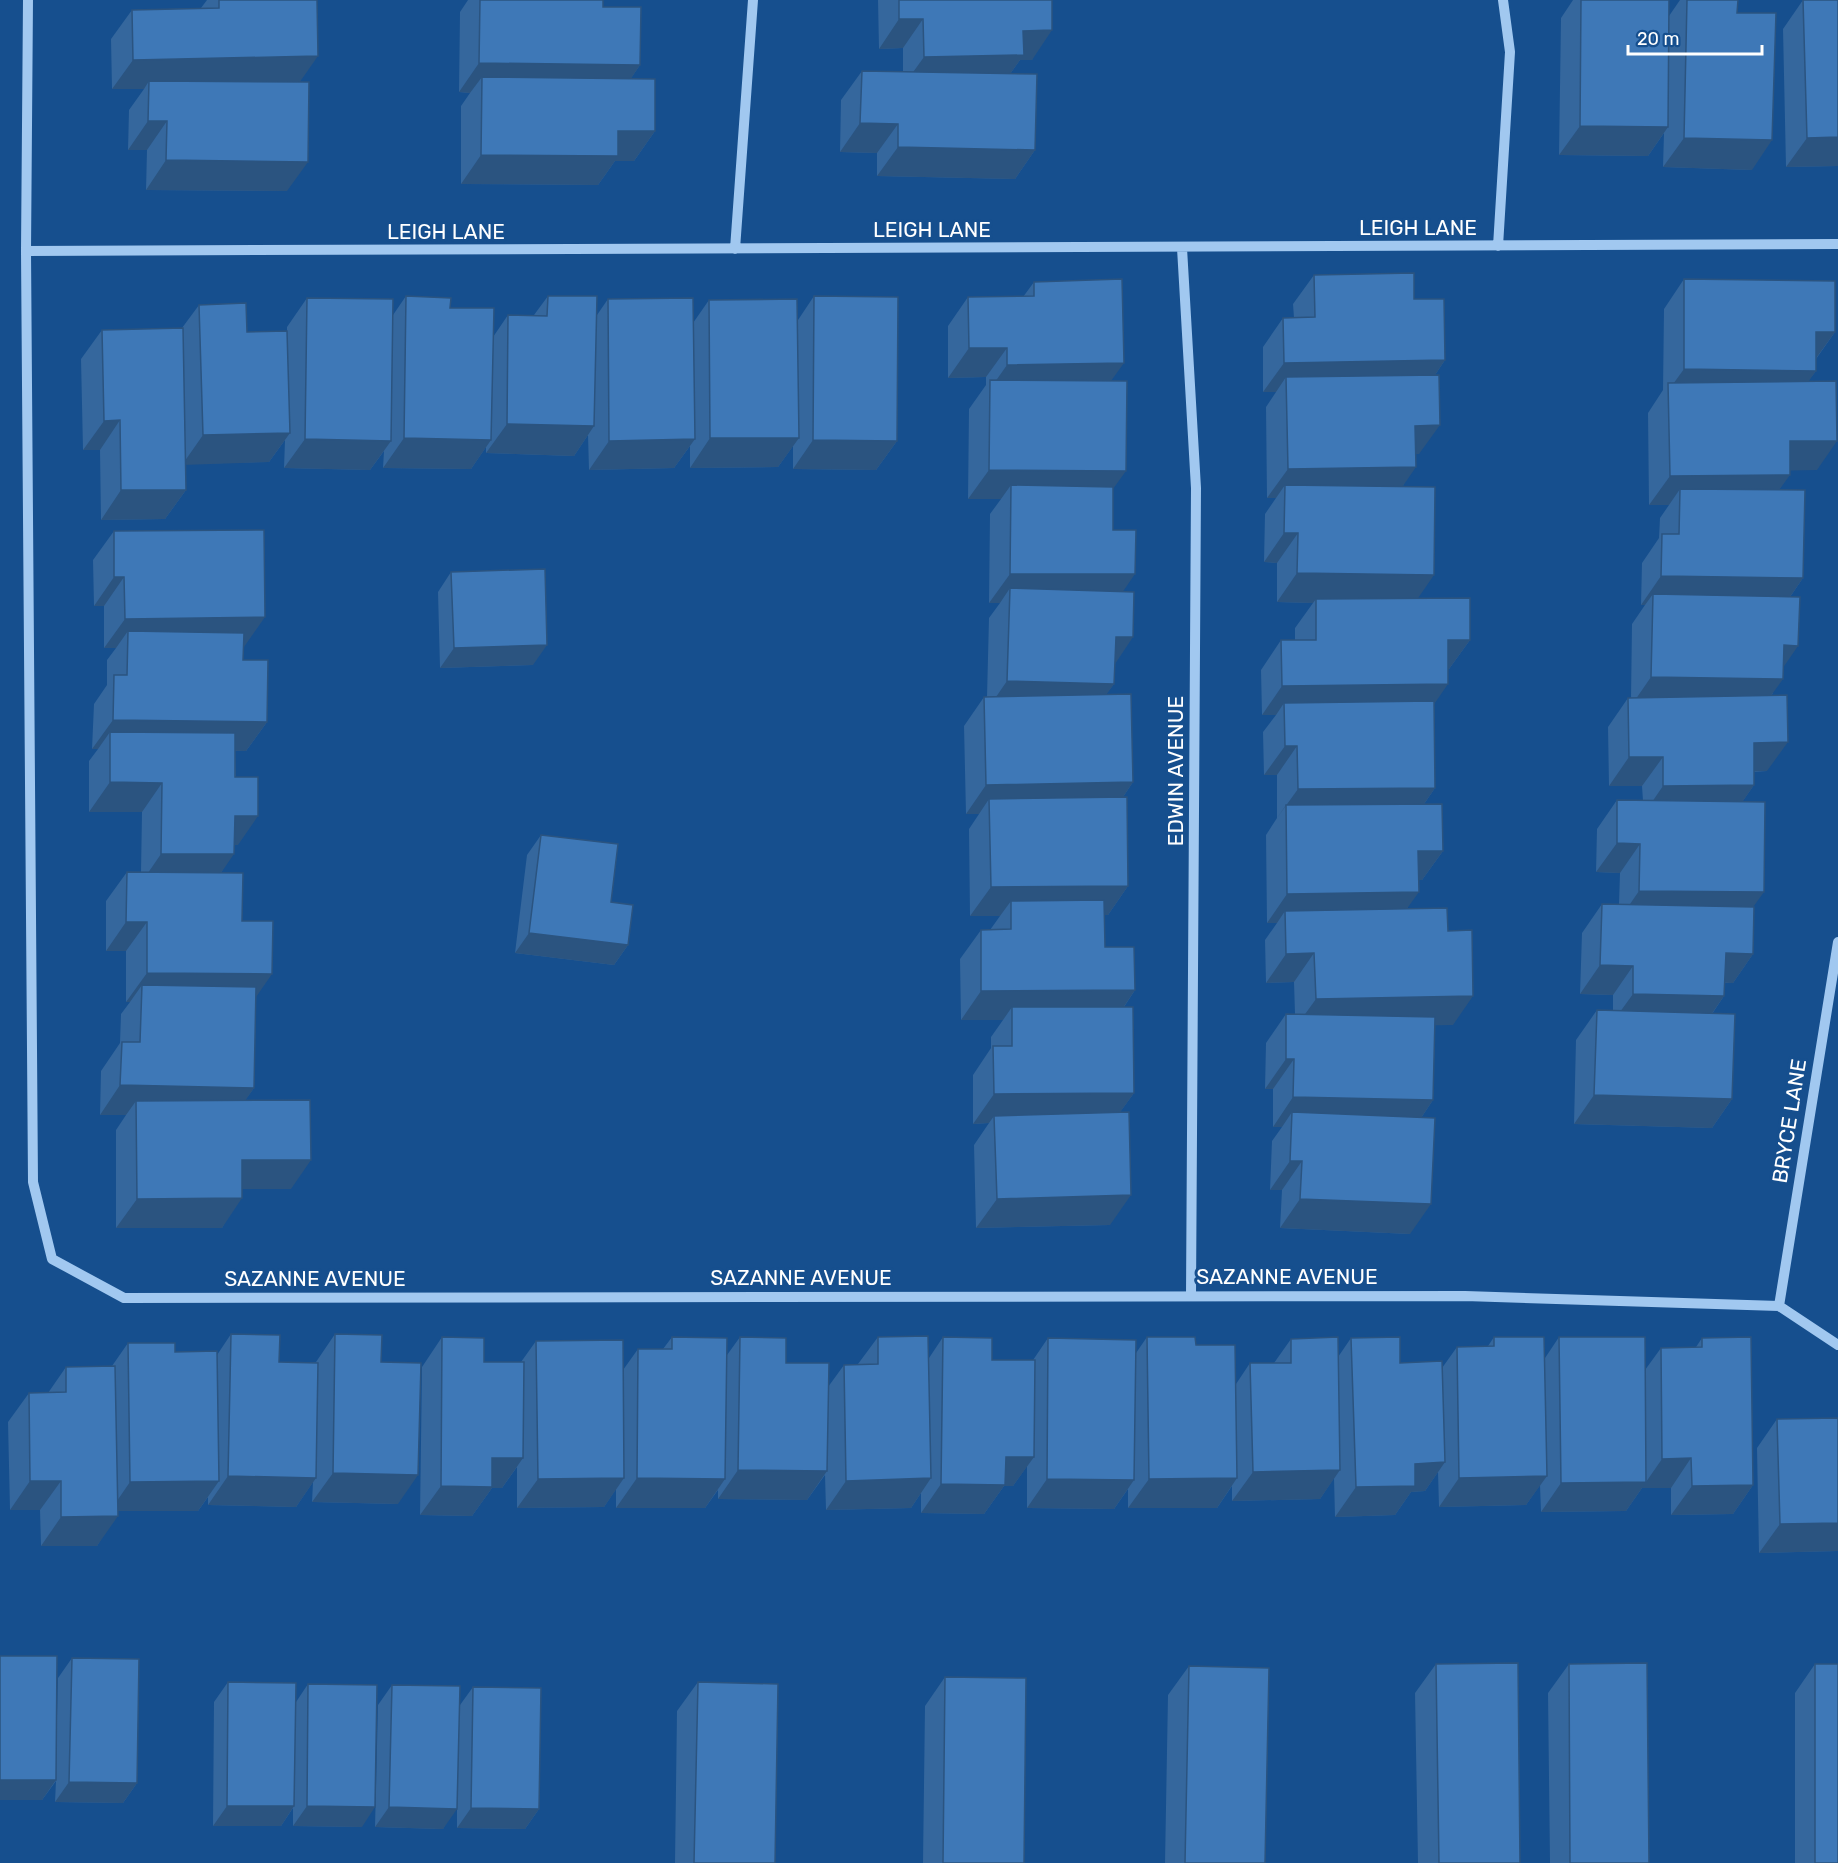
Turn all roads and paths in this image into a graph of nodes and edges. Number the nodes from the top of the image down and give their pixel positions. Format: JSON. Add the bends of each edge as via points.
{"nodes":[{"id":1,"x":28,"y":0,"type":"edge"},
{"id":2,"x":753,"y":0,"type":"edge"},
{"id":3,"x":1503,"y":0,"type":"edge"},
{"id":4,"x":1838,"y":244,"type":"edge"},
{"id":5,"x":1498,"y":246,"type":"junction"},
{"id":6,"x":1182,"y":248,"type":"junction"},
{"id":7,"x":735,"y":249,"type":"junction"},
{"id":8,"x":26,"y":251,"type":"junction"},
{"id":9,"x":1838,"y":942,"type":"edge"},
{"id":10,"x":1191,"y":1296,"type":"junction"},
{"id":11,"x":1779,"y":1306,"type":"junction"},
{"id":12,"x":1838,"y":1345,"type":"edge"}],
"edges":[{"from":1,"to":8,"type":"street","name":"SAZANNE AVENUE"},
{"from":2,"to":7,"type":"street"},
{"from":3,"to":5,"type":"street","via":[[1510,52]]},
{"from":4,"to":5,"type":"street","name":"LEIGH LANE"},
{"from":5,"to":6,"type":"street","name":"LEIGH LANE"},
{"from":6,"to":7,"type":"street","name":"LEIGH LANE"},
{"from":6,"to":10,"type":"street","name":"EDWIN AVENUE","via":[[1196,488]]},
{"from":7,"to":8,"type":"street","name":"LEIGH LANE"},
{"from":8,"to":10,"type":"street","name":"SAZANNE AVENUE","via":[[33,1182],[52,1259],[124,1298]]},
{"from":9,"to":11,"type":"street","name":"BRYCE LANE"},
{"from":10,"to":11,"type":"street","name":"SAZANNE AVENUE","via":[[1465,1296]]},
{"from":11,"to":12,"type":"street"}]}
